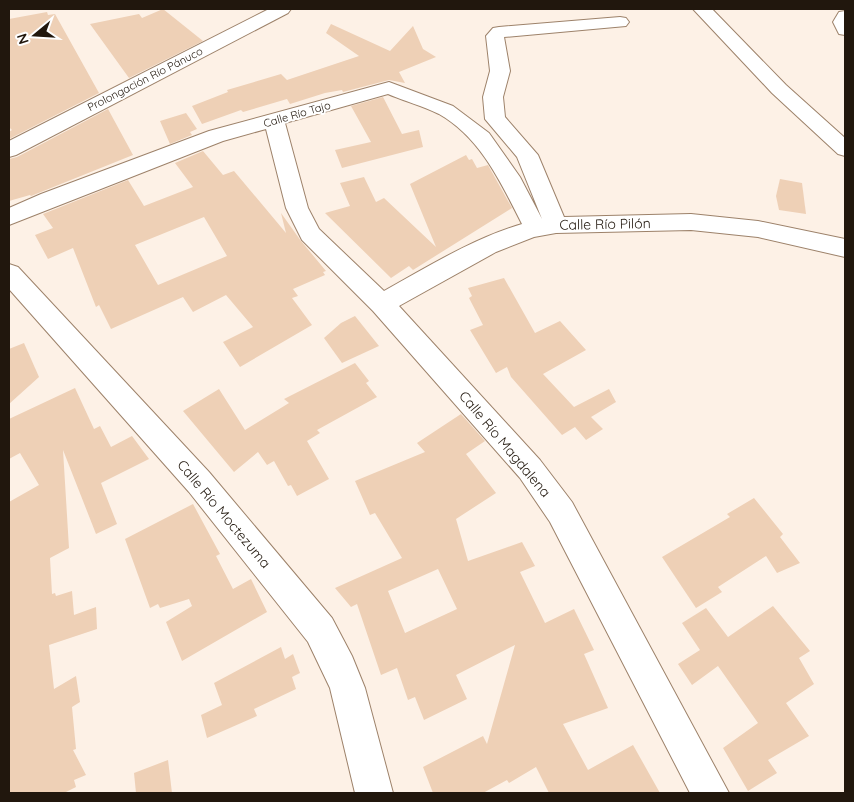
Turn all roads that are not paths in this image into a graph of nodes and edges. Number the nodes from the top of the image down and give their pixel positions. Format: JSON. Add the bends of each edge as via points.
{"nodes":[{"id":1,"x":282,"y":9,"type":"edge"},
{"id":2,"x":702,"y":9,"type":"edge"},
{"id":3,"x":726,"y":9,"type":"edge"},
{"id":4,"x":845,"y":16,"type":"edge"},
{"id":5,"x":620,"y":22,"type":"dead end"},
{"id":6,"x":845,"y":30,"type":"edge"},
{"id":7,"x":780,"y":64,"type":"dead end"},
{"id":8,"x":809,"y":92,"type":"dead end"},
{"id":9,"x":274,"y":121,"type":"junction"},
{"id":10,"x":845,"y":125,"type":"edge"},
{"id":11,"x":845,"y":149,"type":"edge"},
{"id":12,"x":9,"y":150,"type":"edge"},
{"id":13,"x":9,"y":217,"type":"edge"},
{"id":14,"x":545,"y":226,"type":"junction"},
{"id":15,"x":845,"y":248,"type":"edge"},
{"id":16,"x":9,"y":273,"type":"edge"},
{"id":17,"x":382,"y":304,"type":"junction"},
{"id":18,"x":374,"y":793,"type":"edge"},
{"id":19,"x":710,"y":793,"type":"edge"}],
"edges":[{"from":1,"to":12,"type":"main road","name":"Prolongación Río Pánuco"},
{"from":2,"to":11,"type":"main road","via":[[779,90]]},
{"from":3,"to":7,"type":"main road"},
{"from":4,"to":6,"type":"main road","via":[[842,22]]},
{"from":5,"to":14,"type":"main road","via":[[500,32],[495,36],[500,71],[493,97],[495,119],[527,155]]},
{"from":8,"to":10,"type":"main road"},
{"from":9,"to":13,"type":"main road","name":"Calle Río Tajo","via":[[216,136]]},
{"from":9,"to":14,"type":"main road","name":"Calle Río Tajo","via":[[393,88],[446,110],[482,138]]},
{"from":9,"to":17,"type":"main road","name":"Calle Río Magdalena","via":[[302,222],[310,234]]},
{"from":14,"to":15,"type":"main road","name":"Calle Río Pilón","via":[[691,222],[758,229]]},
{"from":14,"to":17,"type":"main road","name":"Calle Río Pilón","via":[[499,239]]},
{"from":16,"to":18,"type":"main road","name":"Calle Río Moctezuma","via":[[199,482],[320,630],[335,653],[348,687]]},
{"from":17,"to":19,"type":"main road","name":"Calle Río Magdalena","via":[[530,469],[561,512]]}]}
